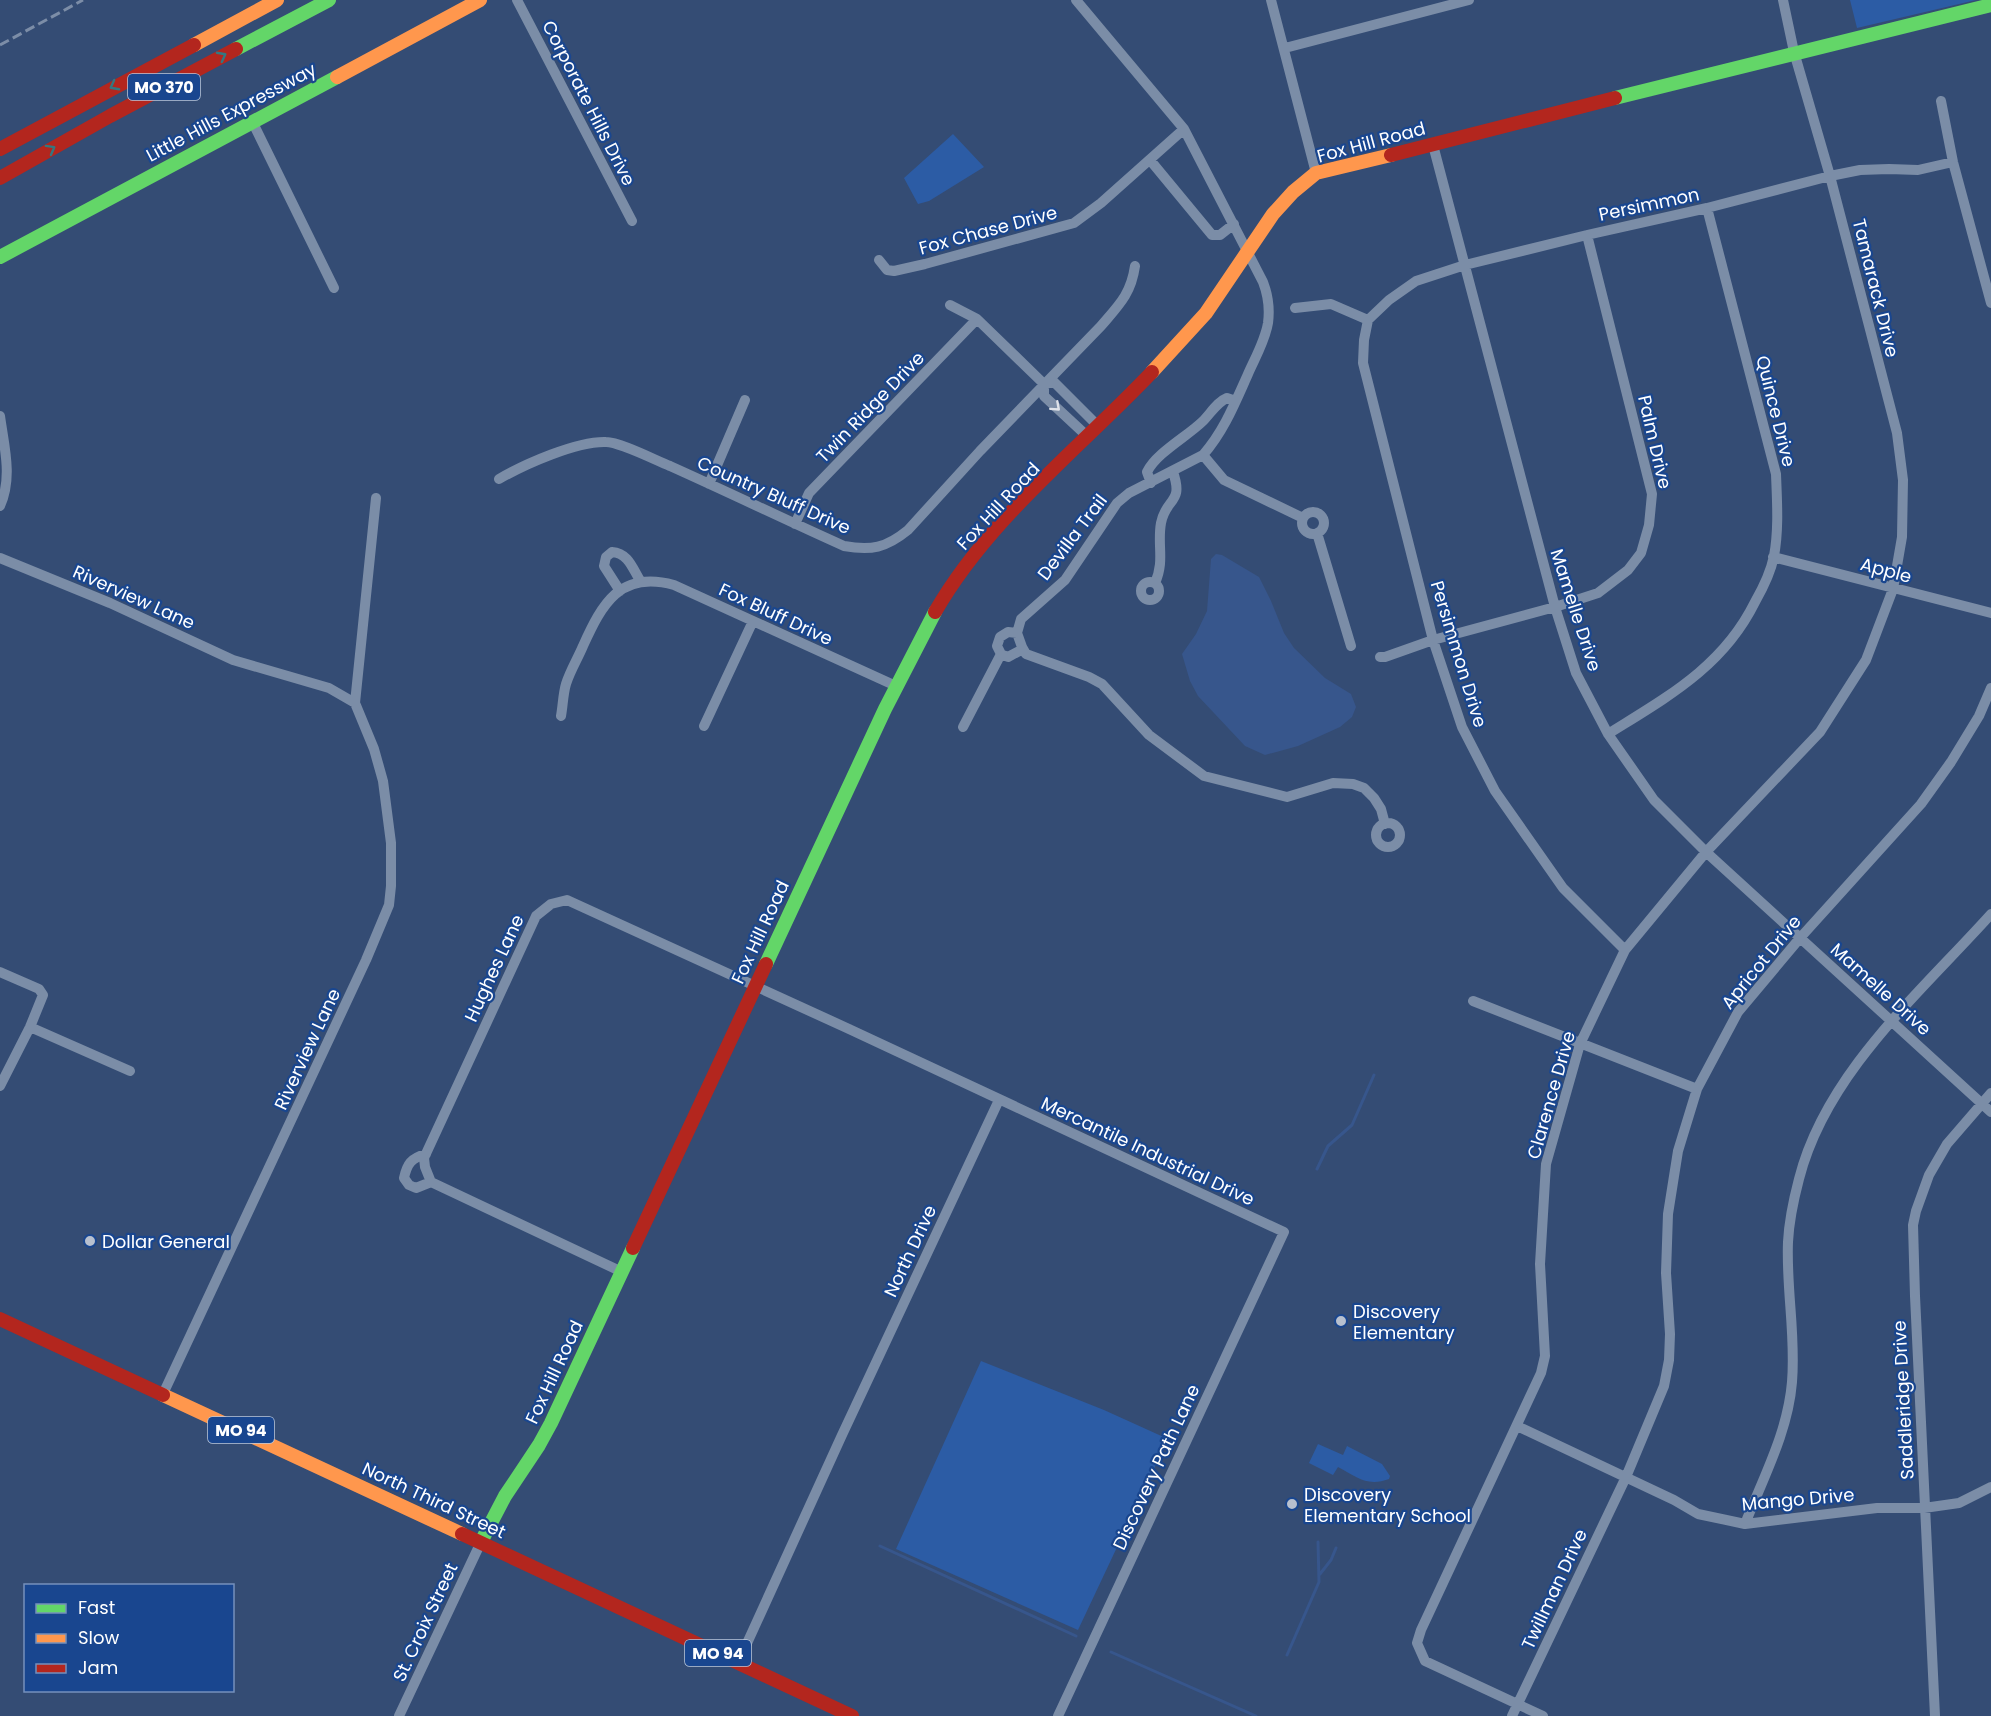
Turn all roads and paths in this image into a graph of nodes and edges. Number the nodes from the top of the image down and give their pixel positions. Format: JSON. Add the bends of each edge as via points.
{"nodes":[{"id":1,"x":277,"y":0,"type":"edge"},
{"id":2,"x":329,"y":0,"type":"edge"},
{"id":3,"x":480,"y":0,"type":"edge"},
{"id":4,"x":518,"y":0,"type":"edge"},
{"id":5,"x":1076,"y":0,"type":"edge"},
{"id":6,"x":1271,"y":0,"type":"edge"},
{"id":7,"x":1469,"y":0,"type":"edge"},
{"id":8,"x":1783,"y":0,"type":"edge"},
{"id":9,"x":1991,"y":5,"type":"edge"},
{"id":10,"x":1285,"y":48,"type":"junction"},
{"id":11,"x":1794,"y":52,"type":"junction"},
{"id":12,"x":1941,"y":101,"type":"dead end"},
{"id":13,"x":252,"y":121,"type":"junction"},
{"id":14,"x":1184,"y":129,"type":"junction"},
{"id":15,"x":1433,"y":145,"type":"junction"},
{"id":16,"x":0,"y":150,"type":"edge"},
{"id":17,"x":1150,"y":160,"type":"junction"},
{"id":18,"x":1953,"y":162,"type":"junction"},
{"id":19,"x":1316,"y":173,"type":"junction"},
{"id":20,"x":1830,"y":176,"type":"junction"},
{"id":21,"x":0,"y":178,"type":"edge"},
{"id":22,"x":1707,"y":208,"type":"junction"},
{"id":23,"x":632,"y":221,"type":"dead end"},
{"id":24,"x":1234,"y":224,"type":"junction"},
{"id":25,"x":1587,"y":235,"type":"junction"},
{"id":26,"x":1248,"y":253,"type":"junction"},
{"id":27,"x":0,"y":256,"type":"edge"},
{"id":28,"x":879,"y":260,"type":"dead end"},
{"id":29,"x":1465,"y":265,"type":"junction"},
{"id":30,"x":1135,"y":266,"type":"dead end"},
{"id":31,"x":334,"y":288,"type":"dead end"},
{"id":32,"x":1991,"y":303,"type":"edge"},
{"id":33,"x":950,"y":305,"type":"dead end"},
{"id":34,"x":1295,"y":308,"type":"dead end"},
{"id":35,"x":977,"y":319,"type":"junction"},
{"id":36,"x":1368,"y":320,"type":"junction"},
{"id":37,"x":1044,"y":384,"type":"junction"},
{"id":38,"x":745,"y":400,"type":"dead end"},
{"id":39,"x":1236,"y":401,"type":"junction"},
{"id":40,"x":0,"y":416,"type":"edge"},
{"id":41,"x":1098,"y":426,"type":"junction"},
{"id":42,"x":1088,"y":436,"type":"junction"},
{"id":43,"x":1203,"y":455,"type":"junction"},
{"id":44,"x":1173,"y":472,"type":"junction"},
{"id":45,"x":499,"y":479,"type":"dead end"},
{"id":46,"x":1150,"y":483,"type":"junction"},
{"id":47,"x":709,"y":484,"type":"junction"},
{"id":48,"x":376,"y":498,"type":"dead end"},
{"id":49,"x":0,"y":506,"type":"edge"},
{"id":50,"x":1303,"y":518,"type":"junction"},
{"id":51,"x":795,"y":524,"type":"junction"},
{"id":52,"x":1317,"y":533,"type":"junction"},
{"id":53,"x":1773,"y":557,"type":"junction"},
{"id":54,"x":0,"y":558,"type":"edge"},
{"id":55,"x":640,"y":582,"type":"junction"},
{"id":56,"x":1155,"y":583,"type":"dead end"},
{"id":57,"x":1893,"y":589,"type":"junction"},
{"id":58,"x":620,"y":591,"type":"junction"},
{"id":59,"x":1554,"y":607,"type":"junction"},
{"id":60,"x":1991,"y":613,"type":"edge"},
{"id":61,"x":753,"y":621,"type":"junction"},
{"id":62,"x":1017,"y":633,"type":"junction"},
{"id":63,"x":1433,"y":640,"type":"junction"},
{"id":64,"x":1351,"y":646,"type":"dead end"},
{"id":65,"x":1023,"y":649,"type":"junction"},
{"id":66,"x":1001,"y":654,"type":"junction"},
{"id":67,"x":1380,"y":657,"type":"dead end"},
{"id":68,"x":896,"y":686,"type":"junction"},
{"id":69,"x":1991,"y":688,"type":"edge"},
{"id":70,"x":355,"y":703,"type":"junction"},
{"id":71,"x":561,"y":716,"type":"dead end"},
{"id":72,"x":704,"y":726,"type":"dead end"},
{"id":73,"x":963,"y":727,"type":"dead end"},
{"id":74,"x":1608,"y":734,"type":"junction"},
{"id":75,"x":1385,"y":824,"type":"dead end"},
{"id":76,"x":1706,"y":852,"type":"junction"},
{"id":77,"x":1991,"y":914,"type":"edge"},
{"id":78,"x":1800,"y":938,"type":"junction"},
{"id":79,"x":1625,"y":950,"type":"junction"},
{"id":80,"x":0,"y":972,"type":"edge"},
{"id":81,"x":754,"y":986,"type":"junction"},
{"id":82,"x":1473,"y":1001,"type":"dead end"},
{"id":83,"x":1892,"y":1022,"type":"junction"},
{"id":84,"x":30,"y":1027,"type":"junction"},
{"id":85,"x":1580,"y":1044,"type":"junction"},
{"id":86,"x":130,"y":1071,"type":"dead end"},
{"id":87,"x":0,"y":1086,"type":"edge"},
{"id":88,"x":1697,"y":1089,"type":"junction"},
{"id":89,"x":1991,"y":1093,"type":"edge"},
{"id":90,"x":999,"y":1100,"type":"junction"},
{"id":91,"x":1982,"y":1103,"type":"junction"},
{"id":92,"x":1991,"y":1112,"type":"edge"},
{"id":93,"x":426,"y":1154,"type":"junction"},
{"id":94,"x":431,"y":1182,"type":"junction"},
{"id":95,"x":1284,"y":1232,"type":"joint"},
{"id":96,"x":621,"y":1271,"type":"junction"},
{"id":97,"x":0,"y":1319,"type":"edge"},
{"id":98,"x":163,"y":1394,"type":"junction"},
{"id":99,"x":1517,"y":1426,"type":"junction"},
{"id":100,"x":1626,"y":1477,"type":"junction"},
{"id":101,"x":1991,"y":1487,"type":"edge"},
{"id":102,"x":1924,"y":1508,"type":"junction"},
{"id":103,"x":1745,"y":1524,"type":"junction"},
{"id":104,"x":481,"y":1542,"type":"junction"},
{"id":105,"x":738,"y":1663,"type":"junction"},
{"id":106,"x":1518,"y":1704,"type":"junction"},
{"id":107,"x":399,"y":1716,"type":"edge"},
{"id":108,"x":852,"y":1716,"type":"edge"},
{"id":109,"x":1058,"y":1716,"type":"edge"},
{"id":110,"x":1512,"y":1716,"type":"edge"},
{"id":111,"x":1542,"y":1716,"type":"edge"},
{"id":112,"x":1935,"y":1716,"type":"edge"}],
"edges":[{"from":1,"to":16,"type":"main road","number":"MO 370","one_way":true},
{"from":21,"to":2,"type":"main road","number":"MO 370","one_way":true},
{"from":3,"to":13,"type":"main road","name":"Little Hills Expressway"},
{"from":4,"to":23,"type":"street","name":"Corporate Hills Drive"},
{"from":5,"to":14,"type":"street","name":"Devilla Trail"},
{"from":6,"to":10,"type":"street"},
{"from":7,"to":10,"type":"street"},
{"from":8,"to":11,"type":"street","name":"Tamarack Drive"},
{"from":9,"to":11,"type":"main road","name":"Fox Hill Road"},
{"from":10,"to":19,"type":"street"},
{"from":11,"to":15,"type":"main road","name":"Fox Hill Road"},
{"from":11,"to":20,"type":"street","name":"Tamarack Drive"},
{"from":12,"to":18,"type":"street"},
{"from":13,"to":27,"type":"main road","name":"Little Hills Expressway"},
{"from":13,"to":31,"type":"street"},
{"from":14,"to":17,"type":"street","name":"Fox Chase Drive"},
{"from":14,"to":24,"type":"street","name":"Devilla Trail"},
{"from":15,"to":19,"type":"main road","name":"Fox Hill Road"},
{"from":15,"to":29,"type":"street","name":"Mamelle Drive"},
{"from":17,"to":24,"type":"street","via":[[1212,235],[1220,235]]},
{"from":17,"to":28,"type":"street","name":"Fox Chase Drive","via":[[1074,224],[894,271],[884,268]]},
{"from":18,"to":20,"type":"street","name":"Persimmon","via":[[1918,170],[1860,170]]},
{"from":18,"to":32,"type":"street"},
{"from":19,"to":26,"type":"main road","name":"Fox Hill Road","via":[[1274,213]]},
{"from":20,"to":22,"type":"street","name":"Persimmon"},
{"from":20,"to":57,"type":"street","name":"Tamarack Drive","via":[[1897,433],[1903,480],[1902,537]]},
{"from":22,"to":25,"type":"street","name":"Persimmon"},
{"from":22,"to":53,"type":"street","name":"Quince Drive","via":[[1776,474],[1778,515]]},
{"from":24,"to":26,"type":"street","name":"Devilla Trail"},
{"from":25,"to":29,"type":"street","name":"Persimmon"},
{"from":25,"to":59,"type":"street","name":"Palm Drive","via":[[1652,494],[1650,525],[1641,553],[1629,570],[1598,593]]},
{"from":26,"to":39,"type":"street","name":"Devilla Trail","via":[[1268,295],[1268,323]]},
{"from":26,"to":41,"type":"main road","name":"Fox Hill Road","via":[[1194,326]]},
{"from":29,"to":36,"type":"street","name":"Persimmon","via":[[1416,281]]},
{"from":29,"to":59,"type":"street","name":"Mamelle Drive"},
{"from":30,"to":37,"type":"street","name":"Country Bluff Drive","via":[[1132,285],[1119,306]]},
{"from":33,"to":35,"type":"street"},
{"from":34,"to":36,"type":"street","via":[[1331,304]]},
{"from":35,"to":37,"type":"street"},
{"from":35,"to":51,"type":"street","name":"Twin Ridge Drive","via":[[809,493]]},
{"from":36,"to":63,"type":"street","name":"Persimmon Drive","via":[[1363,363]]},
{"from":37,"to":41,"type":"street","via":[[1054,382]]},
{"from":37,"to":42,"type":"street","one_way":true,"via":[[1044,396]]},
{"from":37,"to":51,"type":"street","name":"Country Bluff Drive","via":[[897,539],[862,549],[844,546]]},
{"from":38,"to":47,"type":"street"},
{"from":39,"to":43,"type":"street","name":"Devilla Trail","via":[[1224,427]]},
{"from":39,"to":46,"type":"street","via":[[1227,398],[1220,402],[1153,464],[1147,472]]},
{"from":40,"to":49,"type":"street","via":[[8,475]]},
{"from":41,"to":42,"type":"main road","name":"Fox Hill Road"},
{"from":42,"to":68,"type":"main road","name":"Fox Hill Road","via":[[979,549],[943,600]]},
{"from":43,"to":44,"type":"street","name":"Devilla Trail"},
{"from":43,"to":50,"type":"street","via":[[1224,480]]},
{"from":44,"to":46,"type":"street","name":"Devilla Trail"},
{"from":44,"to":56,"type":"street","via":[[1177,494],[1163,516],[1161,571]]},
{"from":45,"to":47,"type":"street","name":"Country Bluff Drive","via":[[521,466],[607,441]]},
{"from":46,"to":62,"type":"street","name":"Devilla Trail","via":[[1117,503],[1065,580],[1021,620]]},
{"from":47,"to":51,"type":"street","name":"Country Bluff Drive"},
{"from":48,"to":70,"type":"street","name":"Riverview Lane"},
{"from":50,"to":52,"type":"street","via":[[1306,532]]},
{"from":50,"to":52,"type":"street","via":[[1311,512],[1321,516],[1323,526]]},
{"from":52,"to":64,"type":"street"},
{"from":53,"to":57,"type":"street","name":"Apple"},
{"from":53,"to":74,"type":"street","name":"Quince Drive","via":[[1749,615],[1711,664],[1682,688]]},
{"from":54,"to":70,"type":"street","name":"Riverview Lane","via":[[110,603],[232,660],[329,688]]},
{"from":55,"to":58,"type":"street","name":"Fox Bluff Drive"},
{"from":55,"to":58,"type":"street","via":[[628,559],[620,552],[612,552],[604,566]]},
{"from":55,"to":61,"type":"street","name":"Fox Bluff Drive","via":[[674,585]]},
{"from":57,"to":60,"type":"street","name":"Apple"},
{"from":57,"to":76,"type":"street","name":"Clarence Drive","via":[[1866,660],[1820,732]]},
{"from":58,"to":71,"type":"street","name":"Fox Bluff Drive","via":[[601,608],[566,684]]},
{"from":59,"to":63,"type":"street","name":"Palm Drive"},
{"from":59,"to":74,"type":"street","name":"Mamelle Drive","via":[[1576,673]]},
{"from":61,"to":68,"type":"street","name":"Fox Bluff Drive"},
{"from":61,"to":72,"type":"street"},
{"from":62,"to":65,"type":"street"},
{"from":62,"to":66,"type":"street","via":[[1008,632],[1000,637],[997,646]]},
{"from":63,"to":67,"type":"street","name":"Palm Drive"},
{"from":63,"to":79,"type":"street","name":"Persimmon Drive","via":[[1462,727],[1495,792],[1563,888]]},
{"from":65,"to":66,"type":"street","via":[[1008,657]]},
{"from":65,"to":75,"type":"street","via":[[1026,654],[1102,684],[1149,735],[1204,776],[1287,796],[1333,783],[1353,784],[1374,798]]},
{"from":66,"to":73,"type":"street"},
{"from":68,"to":81,"type":"main road","name":"Fox Hill Road"},
{"from":69,"to":78,"type":"street","name":"Apricot Drive","via":[[1952,762],[1921,804]]},
{"from":70,"to":98,"type":"street","name":"Riverview Lane","via":[[383,781],[391,843],[389,905]]},
{"from":74,"to":76,"type":"street","name":"Mamelle Drive","via":[[1654,800]]},
{"from":76,"to":78,"type":"street","name":"Mamelle Drive"},
{"from":76,"to":79,"type":"street","name":"Clarence Drive"},
{"from":77,"to":83,"type":"street"},
{"from":78,"to":83,"type":"street","name":"Mamelle Drive"},
{"from":78,"to":88,"type":"street","name":"Apricot Drive","via":[[1738,1012]]},
{"from":79,"to":85,"type":"street","name":"Clarence Drive"},
{"from":80,"to":84,"type":"street","via":[[39,989],[43,995]]},
{"from":81,"to":90,"type":"street"},
{"from":81,"to":93,"type":"street","name":"Hughes Lane","via":[[567,900],[551,904],[536,916]]},
{"from":81,"to":96,"type":"main road","name":"Fox Hill Road"},
{"from":82,"to":85,"type":"street"},
{"from":83,"to":91,"type":"street","name":"Mamelle Drive"},
{"from":83,"to":103,"type":"street","via":[[1838,1088],[1798,1179],[1788,1241],[1792,1383],[1782,1430]]},
{"from":84,"to":86,"type":"street"},
{"from":84,"to":87,"type":"street"},
{"from":85,"to":88,"type":"street"},
{"from":85,"to":99,"type":"street","name":"Clarence Drive","via":[[1546,1164],[1540,1264],[1545,1356]]},
{"from":88,"to":100,"type":"street","name":"Apricot Drive","via":[[1678,1151],[1668,1214],[1670,1334],[1666,1377]]},
{"from":89,"to":91,"type":"street","name":"Saddleridge Drive"},
{"from":90,"to":95,"type":"street","name":"Mercantile Industrial Drive"},
{"from":90,"to":105,"type":"street","name":"North Drive"},
{"from":91,"to":92,"type":"street","name":"Mamelle Drive"},
{"from":91,"to":102,"type":"street","name":"Saddleridge Drive","via":[[1947,1144],[1929,1175],[1913,1225]]},
{"from":93,"to":94,"type":"street","via":[[425,1167]]},
{"from":93,"to":94,"type":"street","name":"Hughes Lane","via":[[407,1164],[404,1178],[416,1188]]},
{"from":94,"to":96,"type":"street","name":"Hughes Lane"},
{"from":95,"to":109,"type":"street","name":"Discovery Path Lane"},
{"from":96,"to":104,"type":"main road","name":"Fox Hill Road","via":[[551,1423]]},
{"from":97,"to":98,"type":"main road","name":"North Third Street","number":"MO 94"},
{"from":98,"to":104,"type":"main road","name":"North Third Street","number":"MO 94"},
{"from":99,"to":100,"type":"street","name":"Mango Drive"},
{"from":99,"to":106,"type":"street","name":"Clarence Drive","via":[[1417,1643],[1425,1661]]},
{"from":100,"to":103,"type":"street","name":"Mango Drive","via":[[1698,1514]]},
{"from":100,"to":106,"type":"street","name":"Twillman Drive"},
{"from":101,"to":102,"type":"street","name":"Mango Drive","via":[[1959,1503]]},
{"from":102,"to":103,"type":"street","name":"Mango Drive","via":[[1877,1508]]},
{"from":102,"to":112,"type":"street","name":"Saddleridge Drive"},
{"from":104,"to":105,"type":"main road","name":"North Third Street","number":"MO 94"},
{"from":104,"to":107,"type":"street","name":"St. Croix Street"},
{"from":105,"to":108,"type":"main road","name":"North Third Street","number":"MO 94"},
{"from":106,"to":110,"type":"street","name":"Twillman Drive"},
{"from":106,"to":111,"type":"street","name":"Clarence Drive"}]}
